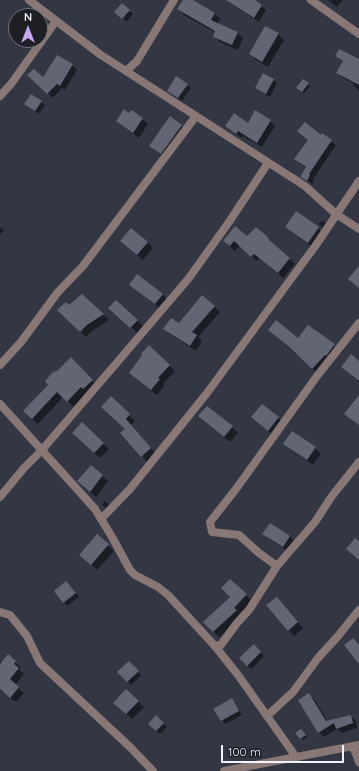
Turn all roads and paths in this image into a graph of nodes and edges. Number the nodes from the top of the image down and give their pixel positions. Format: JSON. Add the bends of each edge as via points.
{"nodes":[{"id":1,"x":29,"y":0,"type":"edge"},
{"id":2,"x":174,"y":0,"type":"edge"},
{"id":3,"x":311,"y":0,"type":"edge"},
{"id":4,"x":56,"y":21,"type":"junction"},
{"id":5,"x":359,"y":34,"type":"edge"},
{"id":6,"x":126,"y":71,"type":"junction"},
{"id":7,"x":0,"y":96,"type":"edge"},
{"id":8,"x":196,"y":116,"type":"junction"},
{"id":9,"x":268,"y":163,"type":"junction"},
{"id":10,"x":359,"y":181,"type":"edge"},
{"id":11,"x":336,"y":214,"type":"junction"},
{"id":12,"x":359,"y":229,"type":"edge"},
{"id":13,"x":359,"y":323,"type":"edge"},
{"id":14,"x":0,"y":365,"type":"edge"},
{"id":15,"x":0,"y":404,"type":"edge"},
{"id":16,"x":42,"y":450,"type":"junction"},
{"id":17,"x":359,"y":462,"type":"edge"},
{"id":18,"x":0,"y":497,"type":"edge"},
{"id":19,"x":101,"y":519,"type":"junction"},
{"id":20,"x":277,"y":566,"type":"junction"},
{"id":21,"x":359,"y":610,"type":"edge"},
{"id":22,"x":0,"y":612,"type":"edge"},
{"id":23,"x":214,"y":645,"type":"junction"},
{"id":24,"x":267,"y":716,"type":"junction"},
{"id":25,"x":356,"y":745,"type":"edge"},
{"id":26,"x":296,"y":757,"type":"junction"},
{"id":27,"x":359,"y":762,"type":"edge"},
{"id":28,"x":153,"y":771,"type":"edge"},
{"id":29,"x":224,"y":771,"type":"edge"}],
"edges":[{"from":1,"to":4,"type":"street"},
{"from":2,"to":6,"type":"street","via":[[136,60]]},
{"from":3,"to":5,"type":"street"},
{"from":4,"to":6,"type":"street"},
{"from":4,"to":7,"type":"street"},
{"from":6,"to":8,"type":"street"},
{"from":8,"to":9,"type":"street"},
{"from":8,"to":14,"type":"street","via":[[83,266],[58,292],[21,342]]},
{"from":9,"to":11,"type":"street","via":[[305,186]]},
{"from":9,"to":16,"type":"street","via":[[188,278]]},
{"from":10,"to":11,"type":"street"},
{"from":11,"to":12,"type":"street"},
{"from":11,"to":19,"type":"street","via":[[207,393],[130,489]]},
{"from":13,"to":20,"type":"street","via":[[210,522],[212,532],[239,535]]},
{"from":15,"to":16,"type":"street"},
{"from":16,"to":18,"type":"street"},
{"from":16,"to":19,"type":"street"},
{"from":17,"to":20,"type":"street","via":[[315,522]]},
{"from":19,"to":23,"type":"street","via":[[130,570],[168,595]]},
{"from":20,"to":23,"type":"street","via":[[249,610],[220,646]]},
{"from":21,"to":24,"type":"street","via":[[293,692]]},
{"from":22,"to":28,"type":"street","via":[[10,615],[27,636],[43,667]]},
{"from":23,"to":24,"type":"street"},
{"from":24,"to":26,"type":"street"},
{"from":25,"to":26,"type":"street"},
{"from":25,"to":27,"type":"street"},
{"from":26,"to":29,"type":"street"}]}
